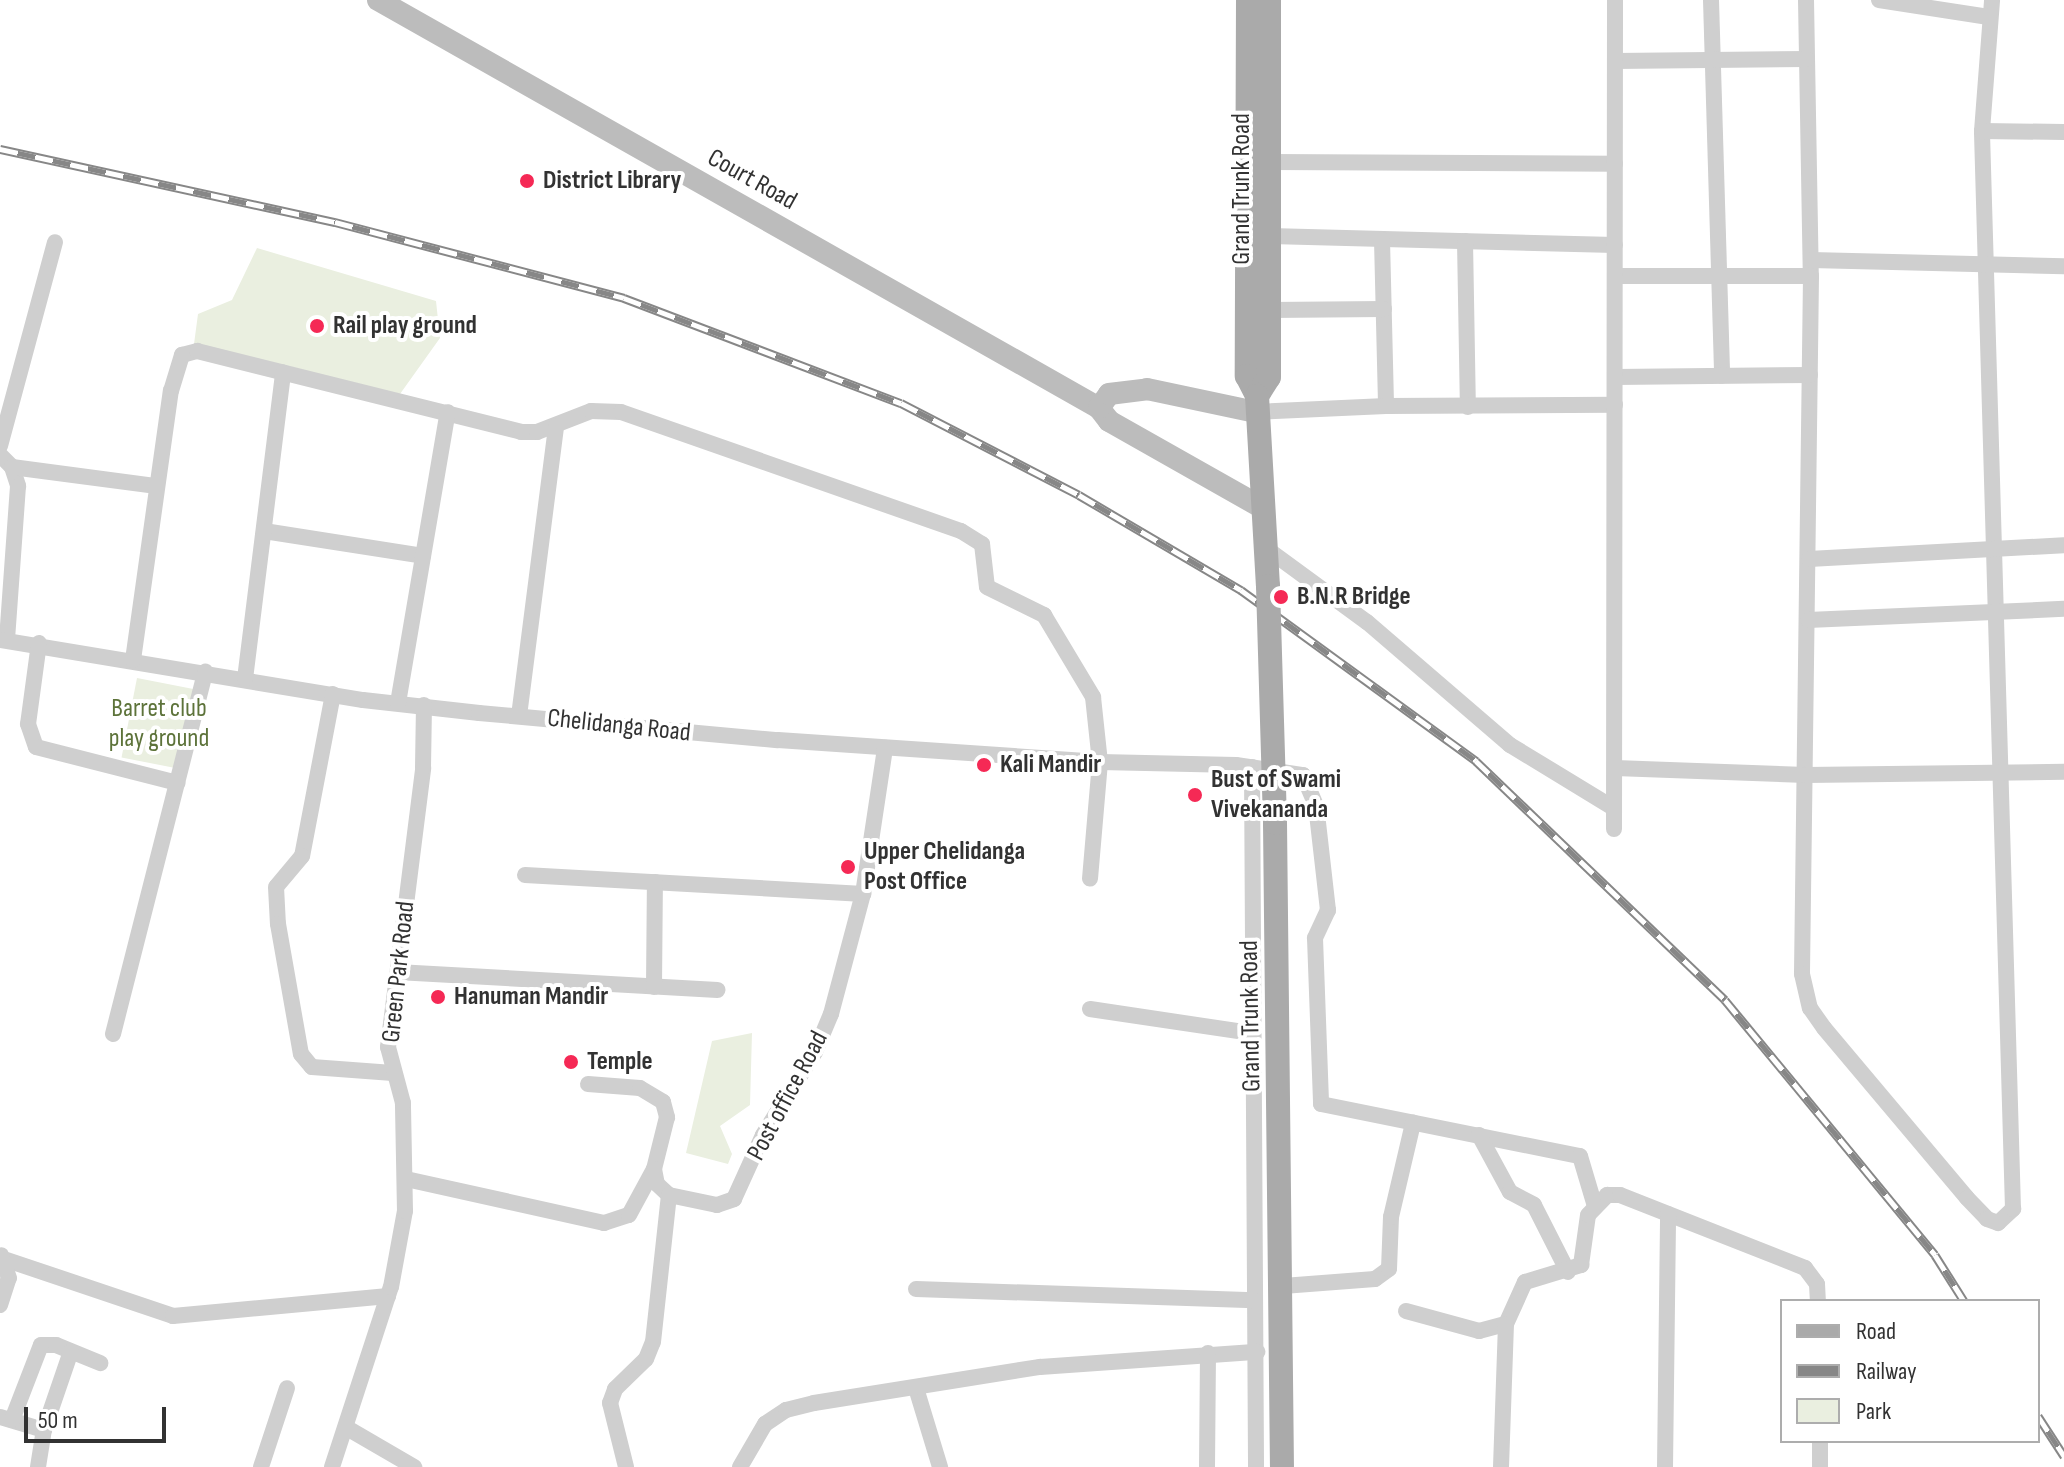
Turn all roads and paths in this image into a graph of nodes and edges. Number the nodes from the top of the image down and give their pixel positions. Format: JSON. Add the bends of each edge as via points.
{"nodes":[{"id":1,"x":378,"y":0,"type":"edge"},
{"id":2,"x":1248,"y":0,"type":"edge"},
{"id":3,"x":1269,"y":0,"type":"edge"},
{"id":4,"x":1615,"y":0,"type":"edge"},
{"id":5,"x":1711,"y":0,"type":"edge"},
{"id":6,"x":1806,"y":0,"type":"edge"},
{"id":7,"x":1879,"y":0,"type":"edge"},
{"id":8,"x":1991,"y":8,"type":"edge"},
{"id":9,"x":1807,"y":59,"type":"junction"},
{"id":10,"x":1713,"y":60,"type":"junction"},
{"id":11,"x":1615,"y":61,"type":"junction"},
{"id":12,"x":1982,"y":131,"type":"junction"},
{"id":13,"x":2064,"y":132,"type":"edge"},
{"id":14,"x":1270,"y":162,"type":"junction"},
{"id":15,"x":1615,"y":164,"type":"junction"},
{"id":16,"x":1270,"y":236,"type":"junction"},
{"id":17,"x":1382,"y":240,"type":"junction"},
{"id":18,"x":1465,"y":241,"type":"junction"},
{"id":19,"x":55,"y":242,"type":"dead end"},
{"id":20,"x":1615,"y":245,"type":"junction"},
{"id":21,"x":2064,"y":266,"type":"edge"},
{"id":22,"x":1811,"y":268,"type":"junction"},
{"id":23,"x":1985,"y":268,"type":"junction"},
{"id":24,"x":1719,"y":273,"type":"junction"},
{"id":25,"x":1615,"y":276,"type":"junction"},
{"id":26,"x":1384,"y":309,"type":"junction"},
{"id":27,"x":1269,"y":310,"type":"junction"},
{"id":28,"x":283,"y":372,"type":"junction"},
{"id":29,"x":1810,"y":375,"type":"junction"},
{"id":30,"x":1722,"y":376,"type":"junction"},
{"id":31,"x":1615,"y":377,"type":"junction"},
{"id":32,"x":1260,"y":394,"type":"junction"},
{"id":33,"x":1615,"y":405,"type":"junction"},
{"id":34,"x":1386,"y":406,"type":"junction"},
{"id":35,"x":1468,"y":407,"type":"junction"},
{"id":36,"x":1099,"y":408,"type":"junction"},
{"id":37,"x":448,"y":412,"type":"junction"},
{"id":38,"x":556,"y":426,"type":"junction"},
{"id":39,"x":0,"y":446,"type":"edge"},
{"id":40,"x":6,"y":461,"type":"edge"},
{"id":41,"x":157,"y":486,"type":"junction"},
{"id":42,"x":1261,"y":507,"type":"junction"},
{"id":43,"x":264,"y":531,"type":"junction"},
{"id":44,"x":2064,"y":545,"type":"edge"},
{"id":45,"x":1992,"y":547,"type":"junction"},
{"id":46,"x":423,"y":556,"type":"junction"},
{"id":47,"x":1809,"y":559,"type":"junction"},
{"id":48,"x":1265,"y":566,"type":"junction"},
{"id":49,"x":2064,"y":609,"type":"edge"},
{"id":50,"x":1993,"y":612,"type":"junction"},
{"id":51,"x":1808,"y":620,"type":"junction"},
{"id":52,"x":3,"y":640,"type":"edge"},
{"id":53,"x":39,"y":643,"type":"junction"},
{"id":54,"x":133,"y":660,"type":"junction"},
{"id":55,"x":205,"y":672,"type":"junction"},
{"id":56,"x":245,"y":679,"type":"junction"},
{"id":57,"x":333,"y":694,"type":"junction"},
{"id":58,"x":398,"y":703,"type":"junction"},
{"id":59,"x":424,"y":705,"type":"junction"},
{"id":60,"x":519,"y":716,"type":"junction"},
{"id":61,"x":885,"y":748,"type":"junction"},
{"id":62,"x":1100,"y":762,"type":"junction"},
{"id":63,"x":1244,"y":766,"type":"junction"},
{"id":64,"x":1615,"y":768,"type":"junction"},
{"id":65,"x":2064,"y":772,"type":"edge"},
{"id":66,"x":1997,"y":774,"type":"junction"},
{"id":67,"x":1806,"y":775,"type":"junction"},
{"id":68,"x":177,"y":783,"type":"junction"},
{"id":69,"x":1612,"y":807,"type":"junction"},
{"id":70,"x":1614,"y":829,"type":"dead end"},
{"id":71,"x":525,"y":875,"type":"dead end"},
{"id":72,"x":1090,"y":879,"type":"dead end"},
{"id":73,"x":655,"y":882,"type":"junction"},
{"id":74,"x":863,"y":894,"type":"junction"},
{"id":75,"x":397,"y":972,"type":"junction"},
{"id":76,"x":654,"y":987,"type":"junction"},
{"id":77,"x":717,"y":990,"type":"dead end"},
{"id":78,"x":1090,"y":1009,"type":"dead end"},
{"id":79,"x":1250,"y":1033,"type":"junction"},
{"id":80,"x":113,"y":1034,"type":"dead end"},
{"id":81,"x":393,"y":1073,"type":"junction"},
{"id":82,"x":588,"y":1084,"type":"dead end"},
{"id":83,"x":1413,"y":1123,"type":"junction"},
{"id":84,"x":1479,"y":1135,"type":"junction"},
{"id":85,"x":654,"y":1169,"type":"junction"},
{"id":86,"x":406,"y":1179,"type":"junction"},
{"id":87,"x":669,"y":1195,"type":"junction"},
{"id":88,"x":1594,"y":1203,"type":"junction"},
{"id":89,"x":1668,"y":1214,"type":"junction"},
{"id":90,"x":3,"y":1257,"type":"edge"},
{"id":91,"x":1568,"y":1272,"type":"junction"},
{"id":92,"x":1283,"y":1286,"type":"junction"},
{"id":93,"x":916,"y":1289,"type":"dead end"},
{"id":94,"x":388,"y":1296,"type":"junction"},
{"id":95,"x":1818,"y":1299,"type":"edge"},
{"id":96,"x":1254,"y":1300,"type":"junction"},
{"id":97,"x":0,"y":1305,"type":"edge"},
{"id":98,"x":1406,"y":1311,"type":"dead end"},
{"id":99,"x":1506,"y":1324,"type":"junction"},
{"id":100,"x":71,"y":1351,"type":"junction"},
{"id":101,"x":1257,"y":1352,"type":"junction"},
{"id":102,"x":1208,"y":1353,"type":"junction"},
{"id":103,"x":100,"y":1363,"type":"dead end"},
{"id":104,"x":287,"y":1388,"type":"dead end"},
{"id":105,"x":916,"y":1388,"type":"junction"},
{"id":106,"x":6,"y":1419,"type":"edge"},
{"id":107,"x":347,"y":1428,"type":"junction"},
{"id":108,"x":44,"y":1430,"type":"junction"},
{"id":109,"x":1820,"y":1443,"type":"edge"},
{"id":110,"x":934,"y":1465,"type":"edge"},
{"id":111,"x":38,"y":1467,"type":"edge"},
{"id":112,"x":261,"y":1467,"type":"edge"},
{"id":113,"x":332,"y":1467,"type":"edge"},
{"id":114,"x":414,"y":1467,"type":"edge"},
{"id":115,"x":626,"y":1467,"type":"edge"},
{"id":116,"x":740,"y":1467,"type":"edge"},
{"id":117,"x":1207,"y":1467,"type":"edge"},
{"id":118,"x":1256,"y":1467,"type":"edge"},
{"id":119,"x":1282,"y":1467,"type":"edge"},
{"id":120,"x":1501,"y":1467,"type":"edge"},
{"id":121,"x":1665,"y":1467,"type":"edge"},
{"id":122,"x":1820,"y":1467,"type":"edge"}],
"edges":[{"from":1,"to":36,"type":"street","name":"Court Road"},
{"from":2,"to":32,"type":"main road","name":"Grand Trunk Road"},
{"from":3,"to":14,"type":"main road","name":"Grand Trunk Road"},
{"from":4,"to":11,"type":"street"},
{"from":5,"to":10,"type":"street"},
{"from":6,"to":9,"type":"street"},
{"from":7,"to":8,"type":"street"},
{"from":8,"to":12,"type":"street"},
{"from":9,"to":10,"type":"street"},
{"from":9,"to":22,"type":"street"},
{"from":10,"to":11,"type":"street"},
{"from":10,"to":24,"type":"street"},
{"from":11,"to":15,"type":"street"},
{"from":12,"to":13,"type":"street"},
{"from":12,"to":23,"type":"street"},
{"from":14,"to":15,"type":"street"},
{"from":14,"to":16,"type":"main road","name":"Grand Trunk Road"},
{"from":15,"to":20,"type":"street"},
{"from":16,"to":17,"type":"street"},
{"from":16,"to":27,"type":"main road","name":"Grand Trunk Road"},
{"from":17,"to":18,"type":"street"},
{"from":17,"to":26,"type":"street"},
{"from":18,"to":20,"type":"street"},
{"from":18,"to":35,"type":"street"},
{"from":19,"to":39,"type":"street"},
{"from":20,"to":25,"type":"street"},
{"from":21,"to":23,"type":"street"},
{"from":22,"to":23,"type":"street"},
{"from":22,"to":24,"type":"street"},
{"from":22,"to":29,"type":"street"},
{"from":23,"to":45,"type":"street"},
{"from":24,"to":25,"type":"street"},
{"from":24,"to":30,"type":"street"},
{"from":25,"to":31,"type":"street"},
{"from":26,"to":27,"type":"street"},
{"from":26,"to":34,"type":"street"},
{"from":27,"to":32,"type":"main road","name":"Grand Trunk Road"},
{"from":28,"to":37,"type":"street"},
{"from":28,"to":41,"type":"street","via":[[197,351],[182,355],[171,391]]},
{"from":28,"to":43,"type":"street"},
{"from":29,"to":30,"type":"street"},
{"from":29,"to":47,"type":"street"},
{"from":30,"to":31,"type":"street"},
{"from":31,"to":33,"type":"street"},
{"from":32,"to":34,"type":"street"},
{"from":32,"to":36,"type":"street","via":[[1147,389],[1109,394]]},
{"from":32,"to":42,"type":"main road","name":"Grand Trunk Road"},
{"from":33,"to":35,"type":"street"},
{"from":33,"to":64,"type":"street"},
{"from":34,"to":35,"type":"street"},
{"from":36,"to":42,"type":"street","name":"Court Road","via":[[1109,421]]},
{"from":37,"to":38,"type":"street","via":[[521,432]]},
{"from":37,"to":46,"type":"street"},
{"from":38,"to":60,"type":"street"},
{"from":38,"to":62,"type":"street","via":[[591,411],[621,412],[973,536],[982,544],[987,587],[1044,615],[1083,673],[1097,714]]},
{"from":40,"to":41,"type":"street"},
{"from":40,"to":52,"type":"street","name":"Chelidanga Road","via":[[18,486]]},
{"from":41,"to":54,"type":"street"},
{"from":42,"to":48,"type":"main road","name":"Grand Trunk Road"},
{"from":43,"to":46,"type":"street"},
{"from":43,"to":56,"type":"street"},
{"from":44,"to":45,"type":"street"},
{"from":45,"to":47,"type":"street"},
{"from":45,"to":50,"type":"street"},
{"from":46,"to":58,"type":"street"},
{"from":47,"to":51,"type":"street"},
{"from":48,"to":69,"type":"street","via":[[1367,622],[1510,745]]},
{"from":48,"to":92,"type":"main road","name":"Grand Trunk Road","bridge":true},
{"from":49,"to":50,"type":"street"},
{"from":50,"to":51,"type":"street"},
{"from":50,"to":66,"type":"street"},
{"from":51,"to":67,"type":"street"},
{"from":52,"to":53,"type":"street","name":"Chelidanga Road"},
{"from":53,"to":54,"type":"street","name":"Chelidanga Road"},
{"from":53,"to":68,"type":"street","via":[[28,739],[36,747]]},
{"from":54,"to":55,"type":"street","name":"Chelidanga Road"},
{"from":55,"to":56,"type":"street","name":"Chelidanga Road"},
{"from":55,"to":68,"type":"street"},
{"from":56,"to":57,"type":"street","name":"Chelidanga Road"},
{"from":57,"to":58,"type":"street","name":"Chelidanga Road"},
{"from":57,"to":81,"type":"street","via":[[302,856],[276,887],[278,924],[301,1054],[312,1067]]},
{"from":58,"to":59,"type":"street","name":"Chelidanga Road"},
{"from":59,"to":60,"type":"street","name":"Chelidanga Road"},
{"from":59,"to":75,"type":"street","name":"Green Park Road","via":[[423,768]]},
{"from":60,"to":61,"type":"street","name":"Chelidanga Road"},
{"from":61,"to":62,"type":"street","name":"Chelidanga Road"},
{"from":61,"to":74,"type":"street","name":"Post office Road"},
{"from":62,"to":63,"type":"street","name":"Chelidanga Road"},
{"from":62,"to":72,"type":"street"},
{"from":63,"to":79,"type":"street"},
{"from":63,"to":83,"type":"street","name":"Chelidanga Road","via":[[1303,775],[1316,805],[1328,910],[1315,938],[1321,1104]]},
{"from":64,"to":67,"type":"street"},
{"from":64,"to":69,"type":"street"},
{"from":65,"to":66,"type":"street"},
{"from":66,"to":67,"type":"street"},
{"from":66,"to":67,"type":"street","via":[[2013,1209],[1998,1223],[1967,1198],[1810,1008],[1802,974]]},
{"from":68,"to":80,"type":"street"},
{"from":69,"to":70,"type":"street"},
{"from":71,"to":73,"type":"street"},
{"from":73,"to":74,"type":"street"},
{"from":73,"to":76,"type":"street"},
{"from":74,"to":87,"type":"street","name":"Post office Road","via":[[831,1014],[815,1052],[763,1135],[743,1187],[734,1199],[717,1205]]},
{"from":75,"to":76,"type":"street"},
{"from":75,"to":81,"type":"street","name":"Green Park Road","via":[[388,1047]]},
{"from":76,"to":77,"type":"street"},
{"from":78,"to":79,"type":"street"},
{"from":79,"to":96,"type":"street"},
{"from":81,"to":86,"type":"street","name":"Green Park Road","via":[[403,1103]]},
{"from":82,"to":85,"type":"street","via":[[640,1088],[663,1102],[667,1117]]},
{"from":83,"to":84,"type":"street"},
{"from":83,"to":92,"type":"street","via":[[1391,1217],[1389,1269],[1375,1279]]},
{"from":84,"to":88,"type":"street","via":[[1580,1156]]},
{"from":84,"to":91,"type":"street","via":[[1510,1192],[1534,1205]]},
{"from":85,"to":86,"type":"street","via":[[629,1215],[604,1223]]},
{"from":85,"to":87,"type":"street","via":[[657,1184]]},
{"from":86,"to":94,"type":"street","name":"Green Park Road"},
{"from":87,"to":115,"type":"street","via":[[653,1342],[646,1359],[615,1389],[610,1403]]},
{"from":88,"to":89,"type":"street","via":[[1620,1195]]},
{"from":88,"to":91,"type":"street","via":[[1581,1265]]},
{"from":89,"to":95,"type":"street","via":[[1805,1268],[1817,1284]]},
{"from":89,"to":121,"type":"street"},
{"from":90,"to":94,"type":"street","via":[[173,1316]]},
{"from":90,"to":97,"type":"street","via":[[9,1278]]},
{"from":91,"to":99,"type":"street","via":[[1525,1282]]},
{"from":92,"to":119,"type":"main road","name":"Grand Trunk Road"},
{"from":93,"to":96,"type":"street"},
{"from":94,"to":107,"type":"street","name":"Green Park Road"},
{"from":96,"to":101,"type":"street"},
{"from":98,"to":99,"type":"street","via":[[1479,1331]]},
{"from":99,"to":120,"type":"street"},
{"from":100,"to":103,"type":"street"},
{"from":100,"to":106,"type":"street","via":[[47,1343],[36,1350]]},
{"from":100,"to":108,"type":"street"},
{"from":101,"to":102,"type":"street"},
{"from":101,"to":118,"type":"street"},
{"from":102,"to":105,"type":"street","via":[[1040,1367]]},
{"from":102,"to":117,"type":"street"},
{"from":104,"to":112,"type":"street"},
{"from":105,"to":110,"type":"street"},
{"from":105,"to":116,"type":"street","via":[[786,1410],[765,1424]]},
{"from":106,"to":108,"type":"street"},
{"from":107,"to":113,"type":"street","name":"Green Park Road"},
{"from":107,"to":114,"type":"street"},
{"from":108,"to":111,"type":"street"},
{"from":109,"to":122,"type":"street"}]}
